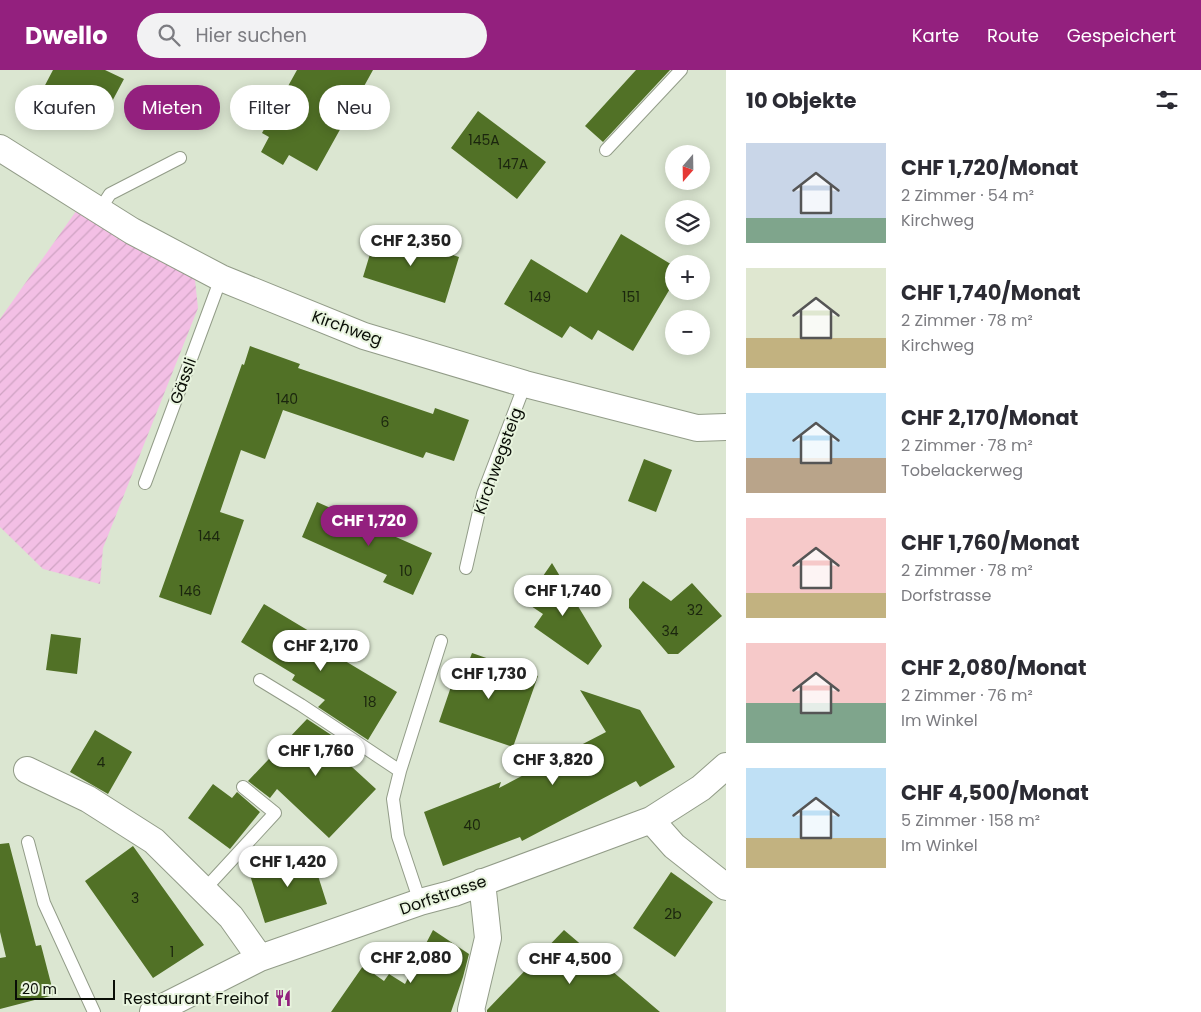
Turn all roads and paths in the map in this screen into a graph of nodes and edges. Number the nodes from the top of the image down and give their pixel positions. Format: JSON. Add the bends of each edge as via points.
{"nodes":[{"id":1,"x":681,"y":70,"type":"edge"},
{"id":2,"x":0,"y":148,"type":"edge"},
{"id":3,"x":606,"y":150,"type":"dead end"},
{"id":4,"x":180,"y":158,"type":"dead end"},
{"id":5,"x":99,"y":211,"type":"junction"},
{"id":6,"x":221,"y":278,"type":"junction"},
{"id":7,"x":525,"y":384,"type":"junction"},
{"id":8,"x":726,"y":428,"type":"edge"},
{"id":9,"x":145,"y":483,"type":"dead end"},
{"id":10,"x":466,"y":568,"type":"dead end"},
{"id":11,"x":441,"y":641,"type":"dead end"},
{"id":12,"x":260,"y":680,"type":"dead end"},
{"id":13,"x":726,"y":766,"type":"edge"},
{"id":14,"x":27,"y":770,"type":"dead end"},
{"id":15,"x":400,"y":772,"type":"junction"},
{"id":16,"x":243,"y":787,"type":"dead end"},
{"id":17,"x":651,"y":820,"type":"junction"},
{"id":18,"x":28,"y":842,"type":"dead end"},
{"id":19,"x":482,"y":882,"type":"junction"},
{"id":20,"x":726,"y":887,"type":"edge"},
{"id":21,"x":204,"y":890,"type":"junction"},
{"id":22,"x":420,"y":902,"type":"junction"},
{"id":23,"x":260,"y":958,"type":"junction"},
{"id":24,"x":183,"y":1005,"type":"edge"},
{"id":25,"x":94,"y":1012,"type":"edge"},
{"id":26,"x":153,"y":1012,"type":"edge"},
{"id":27,"x":472,"y":1012,"type":"edge"}],
"edges":[{"from":1,"to":3,"type":"lane"},
{"from":2,"to":5,"type":"street","name":"Kirchweg"},
{"from":4,"to":5,"type":"lane","via":[[110,194]]},
{"from":5,"to":6,"type":"street","name":"Kirchweg"},
{"from":6,"to":7,"type":"street","name":"Kirchweg","via":[[364,336]]},
{"from":6,"to":9,"type":"lane","name":"Gässli"},
{"from":7,"to":8,"type":"street","name":"Kirchweg","via":[[697,428]]},
{"from":7,"to":10,"type":"lane","name":"Kirchwegsteig","via":[[483,494]]},
{"from":11,"to":15,"type":"lane"},
{"from":12,"to":15,"type":"lane"},
{"from":13,"to":17,"type":"street","name":"Dorfstrasse","via":[[702,788]]},
{"from":14,"to":21,"type":"street","via":[[88,799],[154,841]]},
{"from":15,"to":22,"type":"lane","via":[[393,799],[398,836]]},
{"from":16,"to":21,"type":"lane","via":[[275,813]]},
{"from":17,"to":19,"type":"street","name":"Dorfstrasse"},
{"from":17,"to":20,"type":"street","via":[[674,846]]},
{"from":18,"to":25,"type":"lane","via":[[44,904]]},
{"from":19,"to":22,"type":"street","name":"Dorfstrasse"},
{"from":19,"to":27,"type":"street","via":[[488,938]]},
{"from":21,"to":23,"type":"street","via":[[231,917]]},
{"from":22,"to":23,"type":"street","name":"Dorfstrasse"},
{"from":23,"to":24,"type":"street","name":"Dorfstrasse"},
{"from":24,"to":26,"type":"street","name":"Dorfstrasse"}]}
